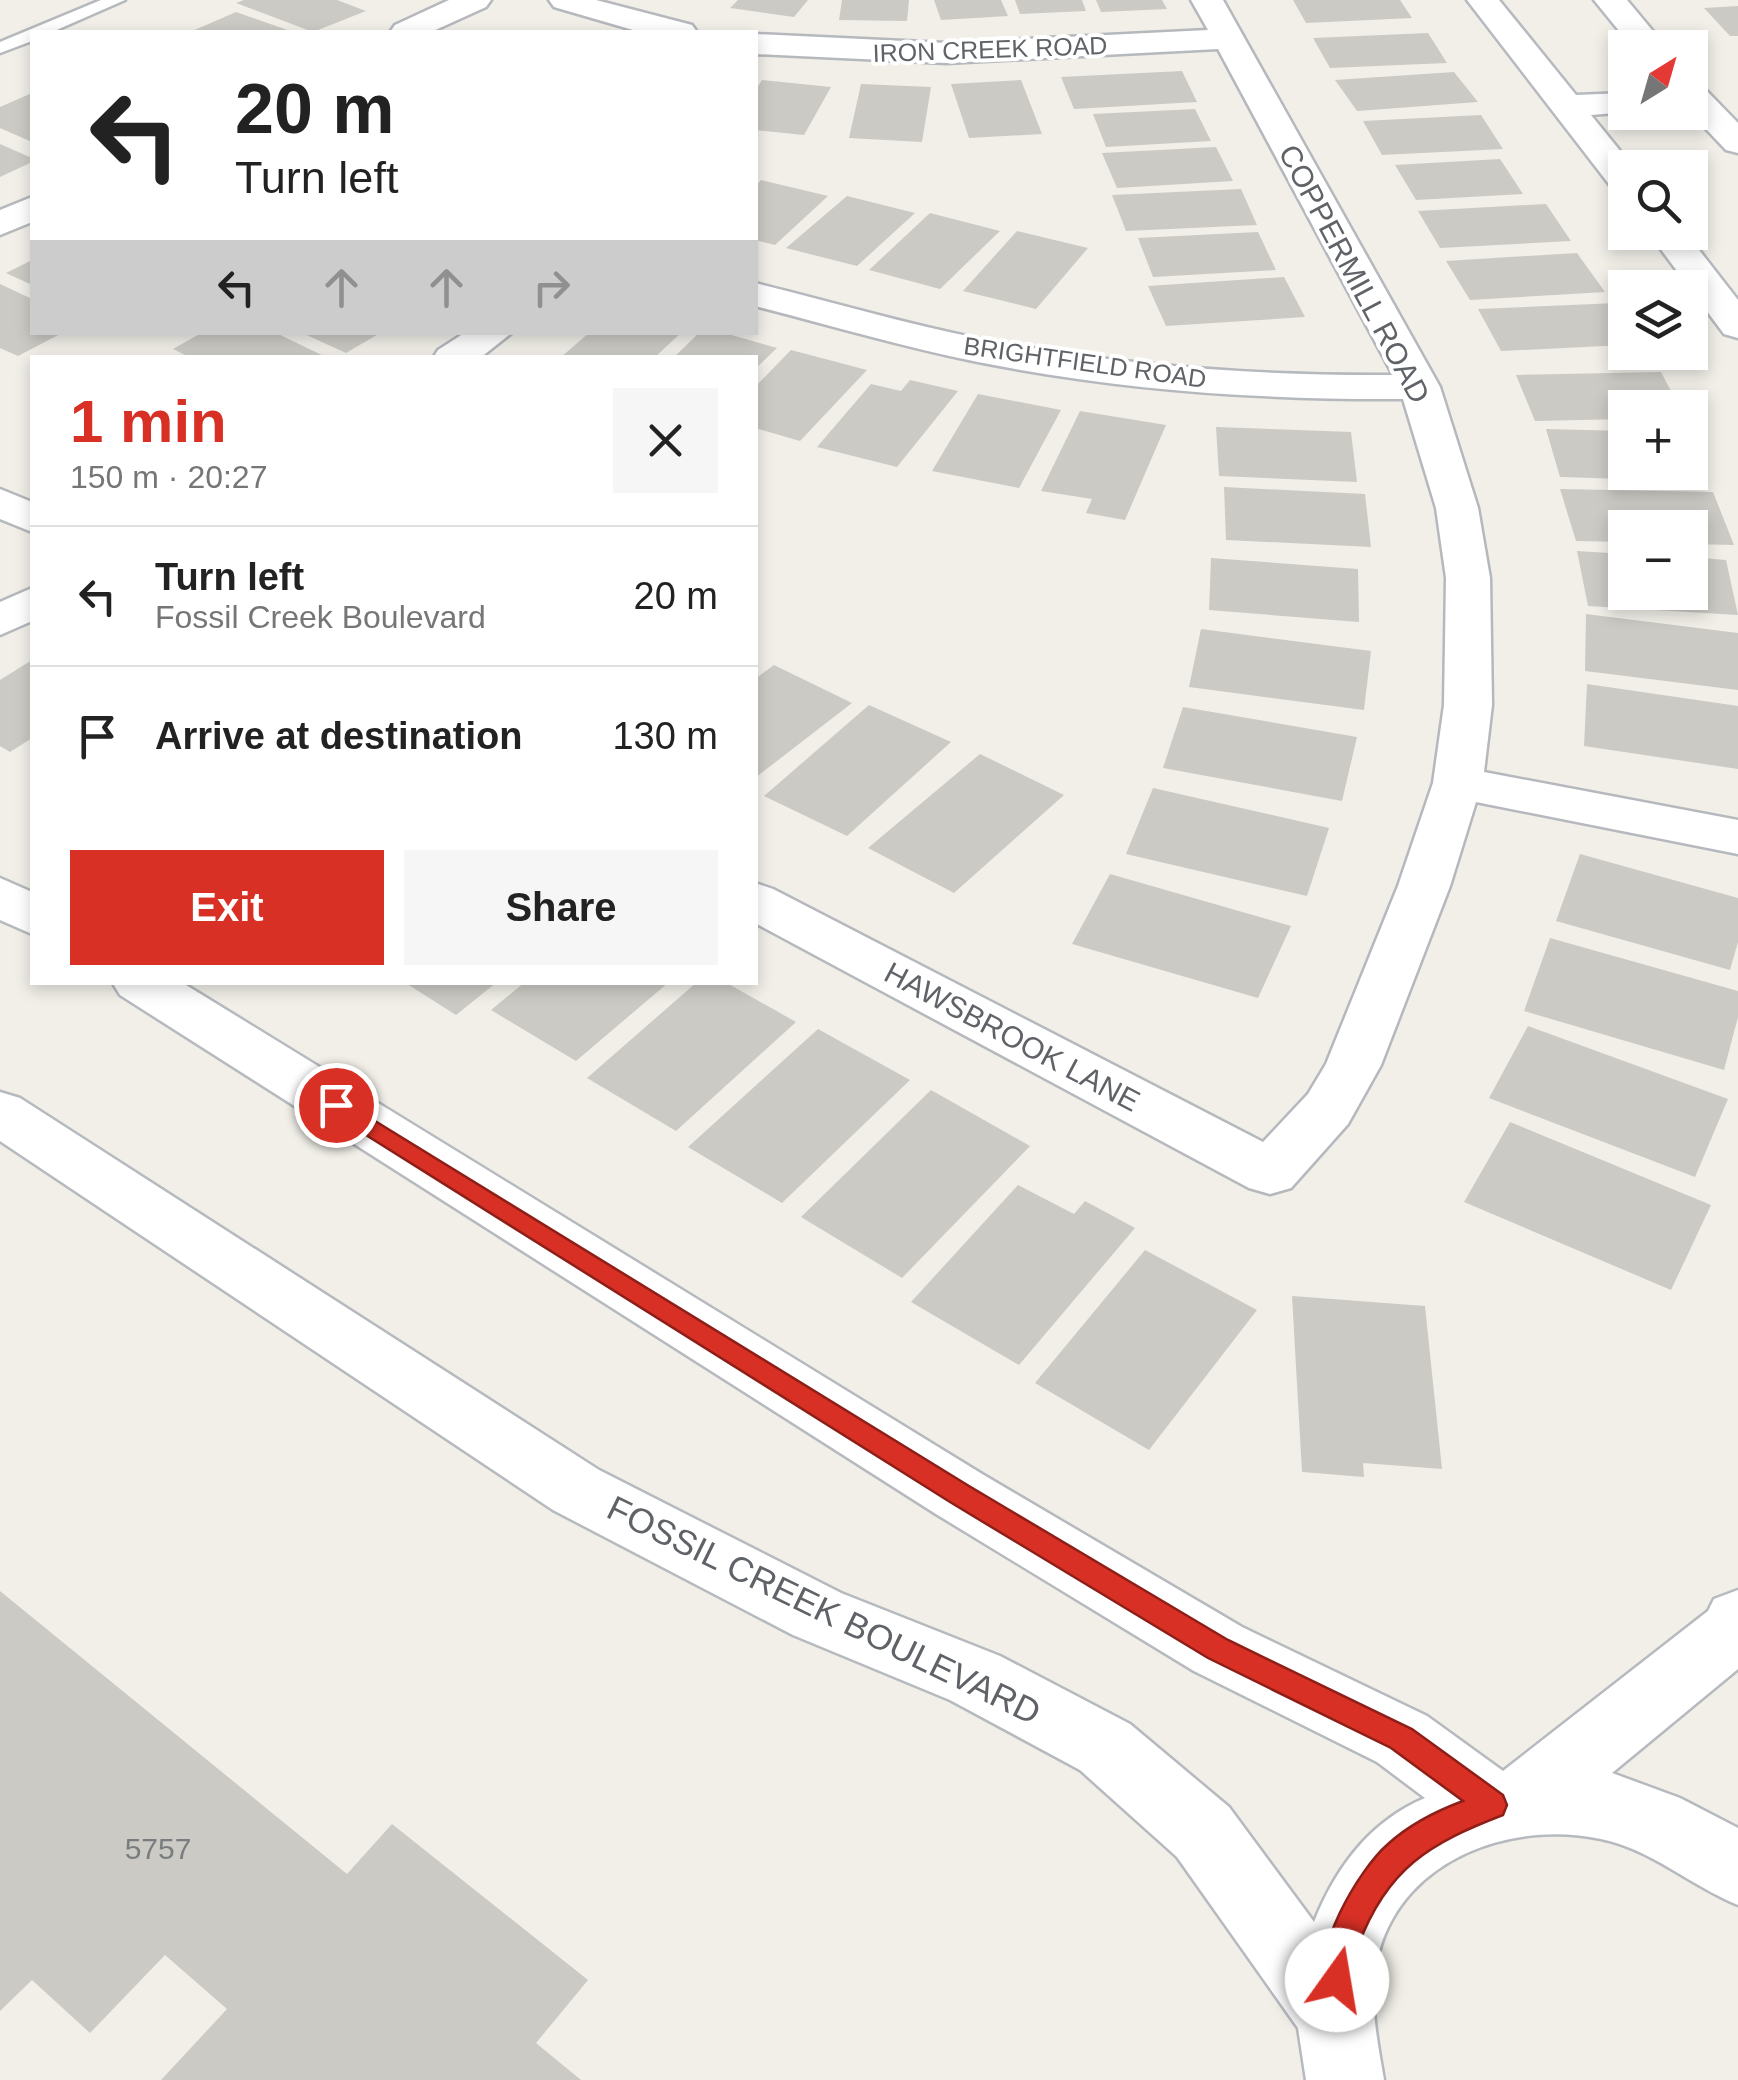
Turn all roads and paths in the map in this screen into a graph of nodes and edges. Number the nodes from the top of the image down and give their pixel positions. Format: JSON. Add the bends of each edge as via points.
{"nodes":[{"id":1,"x":116,"y":0,"type":"edge"},
{"id":2,"x":475,"y":0,"type":"edge"},
{"id":3,"x":565,"y":0,"type":"edge"},
{"id":4,"x":1484,"y":0,"type":"edge"},
{"id":5,"x":1610,"y":0,"type":"edge"},
{"id":6,"x":1216,"y":19,"type":"edge"},
{"id":7,"x":45,"y":30,"type":"edge"},
{"id":8,"x":410,"y":30,"type":"edge"},
{"id":9,"x":672,"y":30,"type":"edge"},
{"id":10,"x":1635,"y":30,"type":"edge"},
{"id":11,"x":30,"y":36,"type":"edge"},
{"id":12,"x":758,"y":44,"type":"edge"},
{"id":13,"x":0,"y":48,"type":"edge"},
{"id":14,"x":1608,"y":104,"type":"edge"},
{"id":15,"x":1567,"y":106,"type":"junction"},
{"id":16,"x":1708,"y":114,"type":"edge"},
{"id":17,"x":1738,"y":143,"type":"edge"},
{"id":18,"x":1608,"y":158,"type":"edge"},
{"id":19,"x":30,"y":209,"type":"edge"},
{"id":20,"x":0,"y":224,"type":"edge"},
{"id":21,"x":1680,"y":250,"type":"edge"},
{"id":22,"x":758,"y":295,"type":"edge"},
{"id":23,"x":1738,"y":326,"type":"edge"},
{"id":24,"x":489,"y":335,"type":"edge"},
{"id":25,"x":457,"y":355,"type":"edge"},
{"id":26,"x":1420,"y":388,"type":"junction"},
{"id":27,"x":0,"y":502,"type":"edge"},
{"id":28,"x":30,"y":518,"type":"edge"},
{"id":29,"x":30,"y":603,"type":"edge"},
{"id":30,"x":0,"y":621,"type":"edge"},
{"id":31,"x":1458,"y":782,"type":"junction"},
{"id":32,"x":1738,"y":837,"type":"edge"},
{"id":33,"x":0,"y":896,"type":"edge"},
{"id":34,"x":758,"y":903,"type":"edge"},
{"id":35,"x":30,"y":915,"type":"edge"},
{"id":36,"x":144,"y":985,"type":"edge"},
{"id":37,"x":0,"y":1113,"type":"edge"},
{"id":38,"x":1270,"y":1172,"type":"joint"},
{"id":39,"x":1738,"y":1620,"type":"edge"},
{"id":40,"x":1508,"y":1802,"type":"junction"},
{"id":41,"x":1738,"y":1870,"type":"edge"},
{"id":42,"x":1339,"y":2045,"type":"edge"}],
"edges":[{"from":1,"to":7,"type":"lane"},
{"from":2,"to":8,"type":"street"},
{"from":3,"to":9,"type":"street"},
{"from":4,"to":15,"type":"street"},
{"from":5,"to":10,"type":"street"},
{"from":6,"to":12,"type":"street","name":"IRON CREEK ROAD","via":[[946,53]]},
{"from":6,"to":26,"type":"street","name":"COPPERMILL ROAD"},
{"from":11,"to":13,"type":"lane"},
{"from":14,"to":15,"type":"street"},
{"from":15,"to":18,"type":"street"},
{"from":16,"to":17,"type":"street"},
{"from":19,"to":20,"type":"street"},
{"from":21,"to":23,"type":"street"},
{"from":22,"to":26,"type":"street","name":"BRIGHTFIELD ROAD","via":[[976,350],[1055,363],[1236,383]]},
{"from":24,"to":25,"type":"street"},
{"from":26,"to":31,"type":"street","name":"COPPERMILL ROAD","via":[[1449,478],[1468,578],[1468,706]]},
{"from":27,"to":28,"type":"street"},
{"from":29,"to":30,"type":"street"},
{"from":31,"to":32,"type":"street"},
{"from":31,"to":38,"type":"street","name":"COPPERMILL ROAD","via":[[1407,936],[1353,1065],[1328,1109]]},
{"from":33,"to":35,"type":"street"},
{"from":34,"to":38,"type":"street","name":"HAWSBROOK LANE"},
{"from":36,"to":40,"type":"street","via":[[959,1494],[1218,1649],[1402,1739]]},
{"from":37,"to":42,"type":"street","name":"FOSSIL CREEK BOULEVARD","via":[[576,1490],[817,1614],[974,1678],[1104,1747],[1203,1832]]},
{"from":39,"to":40,"type":"street","via":[[1734,1631]]},
{"from":40,"to":41,"type":"street","via":[[1599,1804],[1674,1830]]},
{"from":40,"to":42,"type":"street","via":[[1440,1824],[1397,1855],[1363,1898],[1341,1950]]}]}
